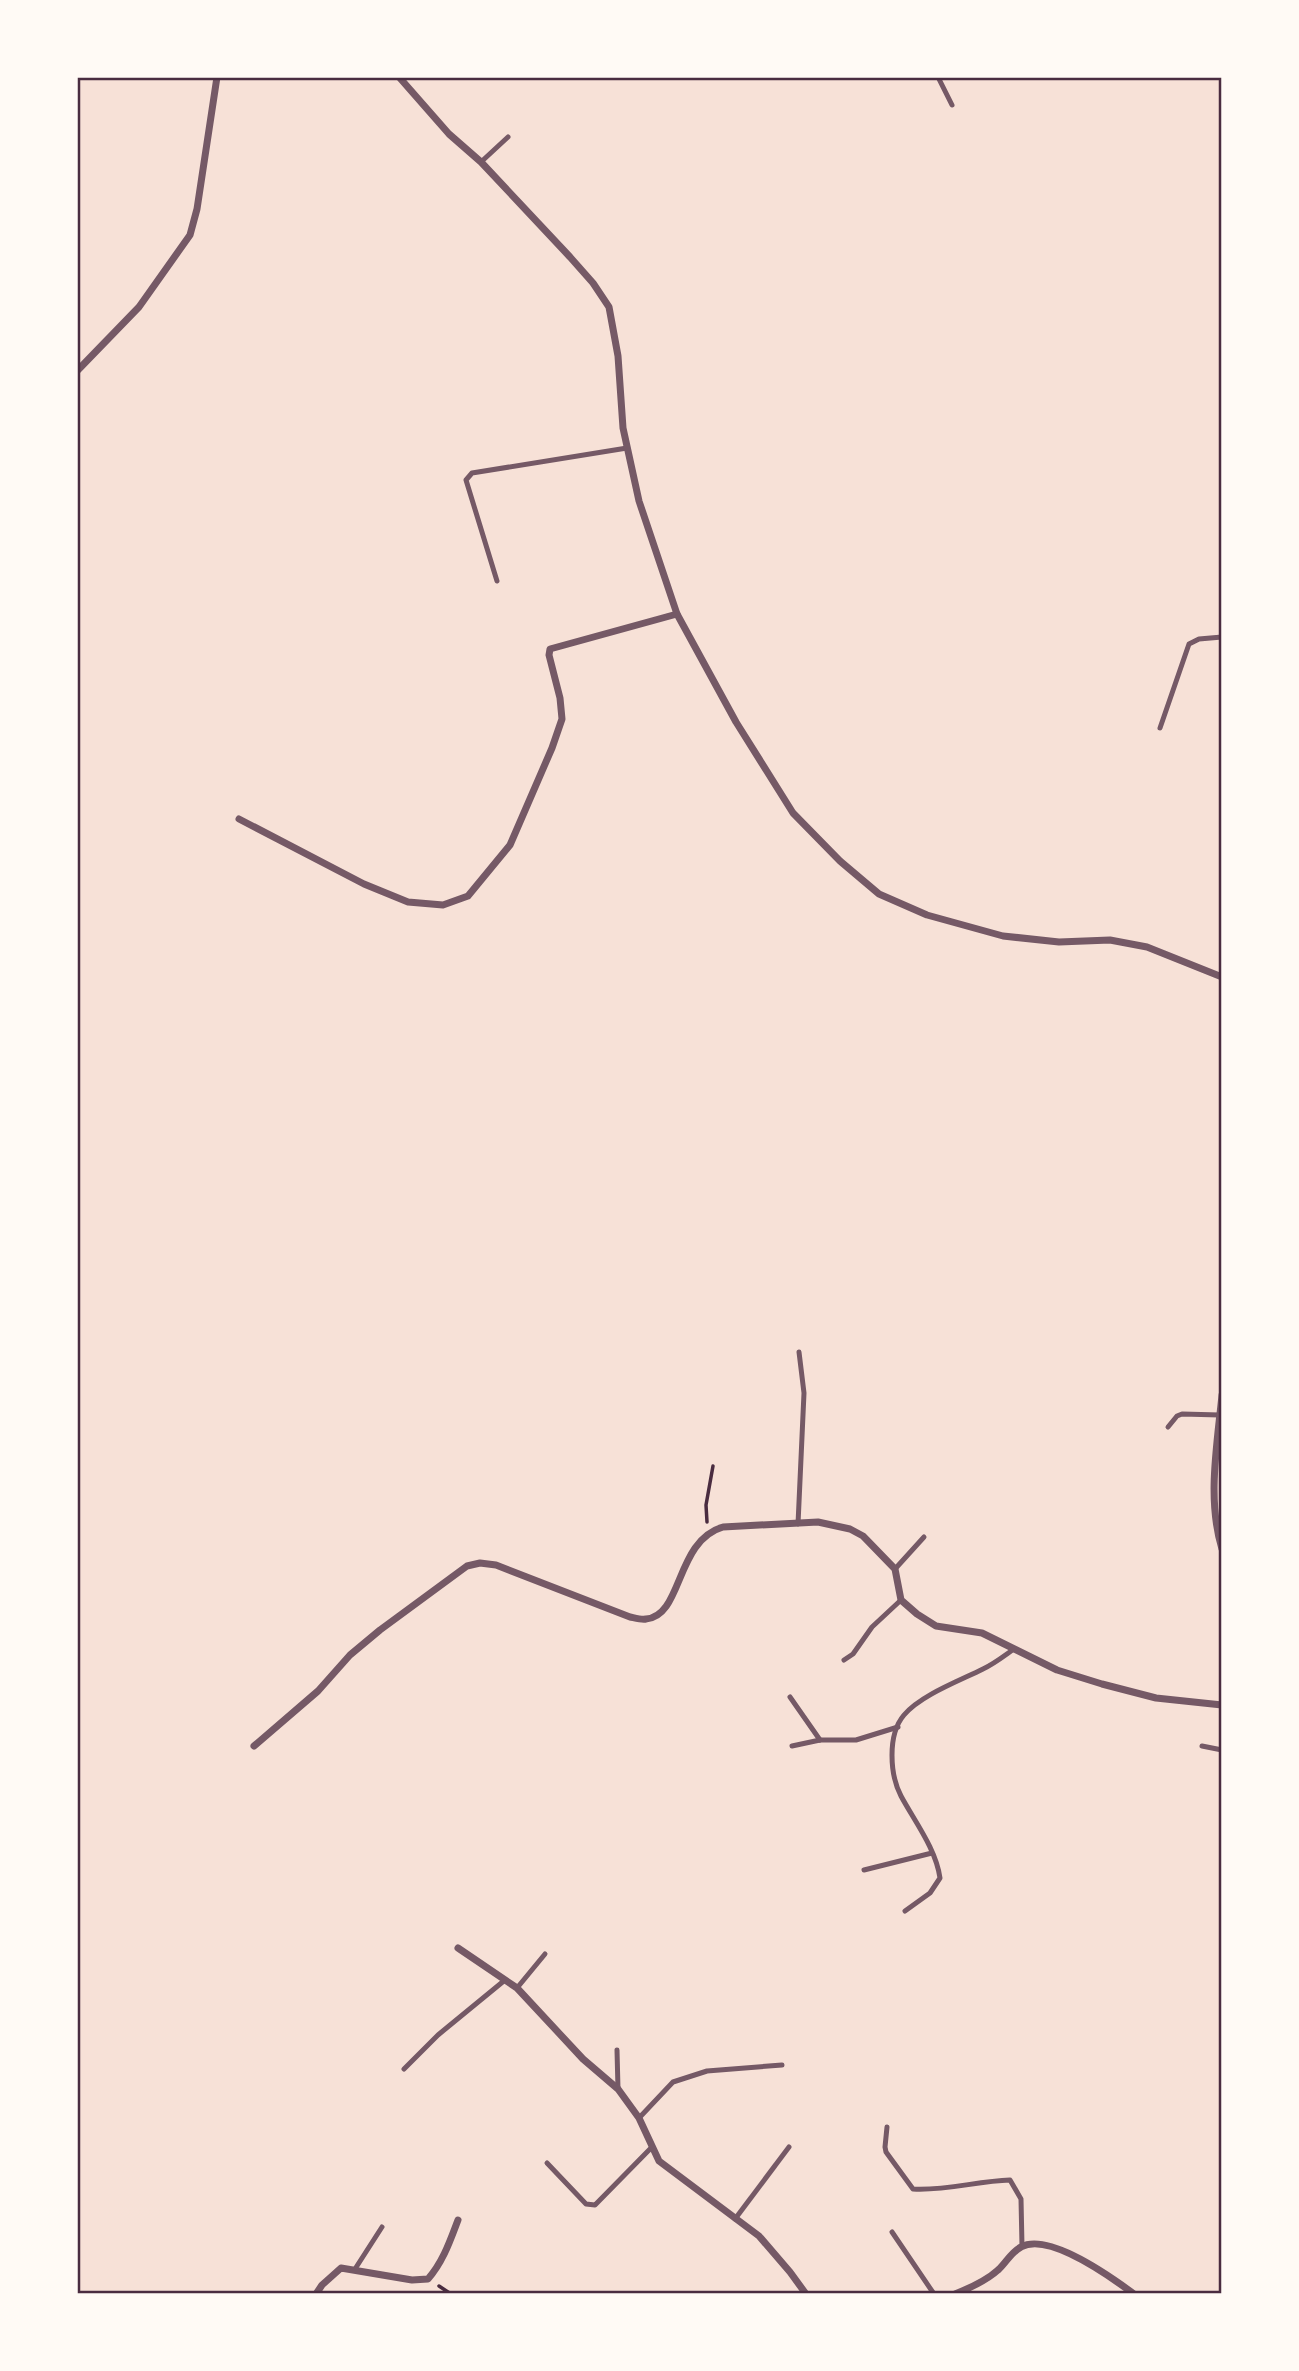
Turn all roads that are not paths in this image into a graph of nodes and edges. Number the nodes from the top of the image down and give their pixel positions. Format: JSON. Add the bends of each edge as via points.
{"nodes":[{"id":1,"x":217,"y":77,"type":"edge"},
{"id":2,"x":399,"y":77,"type":"edge"},
{"id":3,"x":938,"y":77,"type":"edge"},
{"id":4,"x":952,"y":105,"type":"dead end"},
{"id":5,"x":508,"y":136,"type":"dead end"},
{"id":6,"x":481,"y":162,"type":"junction"},
{"id":7,"x":77,"y":371,"type":"edge"},
{"id":8,"x":627,"y":448,"type":"junction"},
{"id":9,"x":497,"y":581,"type":"dead end"},
{"id":10,"x":677,"y":614,"type":"junction"},
{"id":11,"x":1222,"y":636,"type":"edge"},
{"id":12,"x":1160,"y":728,"type":"dead end"},
{"id":13,"x":239,"y":818,"type":"dead end"},
{"id":14,"x":1222,"y":977,"type":"edge"},
{"id":15,"x":799,"y":1352,"type":"dead end"},
{"id":16,"x":1222,"y":1395,"type":"edge"},
{"id":17,"x":1220,"y":1415,"type":"edge"},
{"id":18,"x":1168,"y":1427,"type":"dead end"},
{"id":19,"x":798,"y":1524,"type":"junction"},
{"id":20,"x":924,"y":1537,"type":"dead end"},
{"id":21,"x":1222,"y":1549,"type":"edge"},
{"id":22,"x":895,"y":1569,"type":"junction"},
{"id":23,"x":901,"y":1600,"type":"junction"},
{"id":24,"x":1014,"y":1649,"type":"junction"},
{"id":25,"x":844,"y":1660,"type":"dead end"},
{"id":26,"x":790,"y":1697,"type":"dead end"},
{"id":27,"x":1222,"y":1704,"type":"edge"},
{"id":28,"x":898,"y":1727,"type":"junction"},
{"id":29,"x":820,"y":1740,"type":"junction"},
{"id":30,"x":254,"y":1746,"type":"dead end"},
{"id":31,"x":792,"y":1746,"type":"dead end"},
{"id":32,"x":1202,"y":1746,"type":"dead end"},
{"id":33,"x":1222,"y":1750,"type":"edge"},
{"id":34,"x":932,"y":1853,"type":"junction"},
{"id":35,"x":864,"y":1870,"type":"dead end"},
{"id":36,"x":905,"y":1911,"type":"dead end"},
{"id":37,"x":458,"y":1948,"type":"dead end"},
{"id":38,"x":545,"y":1954,"type":"dead end"},
{"id":39,"x":505,"y":1979,"type":"junction"},
{"id":40,"x":517,"y":1988,"type":"junction"},
{"id":41,"x":617,"y":2050,"type":"dead end"},
{"id":42,"x":782,"y":2065,"type":"dead end"},
{"id":43,"x":404,"y":2069,"type":"dead end"},
{"id":44,"x":618,"y":2089,"type":"junction"},
{"id":45,"x":639,"y":2118,"type":"junction"},
{"id":46,"x":887,"y":2127,"type":"dead end"},
{"id":47,"x":789,"y":2147,"type":"dead end"},
{"id":48,"x":651,"y":2148,"type":"junction"},
{"id":49,"x":547,"y":2164,"type":"dead end"},
{"id":50,"x":735,"y":2219,"type":"junction"},
{"id":51,"x":458,"y":2220,"type":"dead end"},
{"id":52,"x":382,"y":2227,"type":"dead end"},
{"id":53,"x":892,"y":2232,"type":"dead end"},
{"id":54,"x":1022,"y":2246,"type":"junction"},
{"id":55,"x":355,"y":2269,"type":"junction"},
{"id":56,"x":316,"y":2294,"type":"edge"},
{"id":57,"x":806,"y":2294,"type":"edge"},
{"id":58,"x":934,"y":2294,"type":"edge"},
{"id":59,"x":955,"y":2294,"type":"edge"},
{"id":60,"x":1134,"y":2294,"type":"edge"}],
"edges":[{"from":1,"to":7,"type":"street","via":[[190,235],[139,307]]},
{"from":2,"to":6,"type":"street","via":[[449,134]]},
{"from":3,"to":4,"type":"lane"},
{"from":5,"to":6,"type":"lane"},
{"from":6,"to":8,"type":"street","via":[[609,307]]},
{"from":8,"to":9,"type":"lane","via":[[467,476]]},
{"from":8,"to":10,"type":"street","via":[[639,501]]},
{"from":10,"to":13,"type":"street","via":[[550,649],[562,719],[556,738],[510,845],[468,896],[443,905],[408,902]]},
{"from":10,"to":14,"type":"street","via":[[793,813],[879,894],[927,915],[1003,936],[1059,942],[1110,940],[1147,947]]},
{"from":11,"to":12,"type":"lane","via":[[1189,644]]},
{"from":15,"to":19,"type":"lane","via":[[804,1393]]},
{"from":16,"to":17,"type":"street"},
{"from":17,"to":18,"type":"lane","via":[[1182,1414]]},
{"from":17,"to":21,"type":"street","via":[[1214,1483]]},
{"from":19,"to":22,"type":"street","via":[[818,1522],[850,1529]]},
{"from":19,"to":30,"type":"street","via":[[709,1531],[692,1552],[667,1608],[646,1619],[630,1617],[496,1565],[467,1566],[350,1655],[318,1691]]},
{"from":20,"to":22,"type":"lane"},
{"from":22,"to":23,"type":"street"},
{"from":23,"to":24,"type":"street","via":[[936,1626],[982,1633]]},
{"from":23,"to":25,"type":"lane"},
{"from":24,"to":27,"type":"street","via":[[1102,1684],[1156,1698]]},
{"from":24,"to":28,"type":"lane","via":[[922,1700],[903,1715]]},
{"from":26,"to":29,"type":"lane"},
{"from":28,"to":29,"type":"lane","via":[[856,1740]]},
{"from":28,"to":34,"type":"lane","via":[[891,1757],[895,1785]]},
{"from":29,"to":31,"type":"lane"},
{"from":32,"to":33,"type":"lane"},
{"from":34,"to":35,"type":"lane"},
{"from":34,"to":36,"type":"lane","via":[[940,1878]]},
{"from":37,"to":39,"type":"street"},
{"from":38,"to":40,"type":"lane"},
{"from":39,"to":40,"type":"street"},
{"from":39,"to":43,"type":"lane"},
{"from":40,"to":44,"type":"street","via":[[583,2059]]},
{"from":41,"to":44,"type":"lane"},
{"from":42,"to":45,"type":"lane","via":[[707,2071],[673,2082]]},
{"from":44,"to":45,"type":"street"},
{"from":45,"to":48,"type":"street"},
{"from":46,"to":54,"type":"lane","via":[[886,2152],[913,2189],[1010,2180],[1021,2199]]},
{"from":47,"to":50,"type":"lane"},
{"from":48,"to":49,"type":"lane","via":[[595,2205],[586,2204]]},
{"from":48,"to":50,"type":"street","via":[[675,2175]]},
{"from":50,"to":57,"type":"street","via":[[759,2236]]},
{"from":51,"to":55,"type":"street","via":[[428,2279]]},
{"from":52,"to":55,"type":"lane"},
{"from":53,"to":58,"type":"lane"},
{"from":54,"to":59,"type":"street","via":[[998,2270]]},
{"from":54,"to":60,"type":"street","via":[[1041,2243],[1070,2254]]},
{"from":55,"to":56,"type":"street","via":[[341,2268]]}]}
